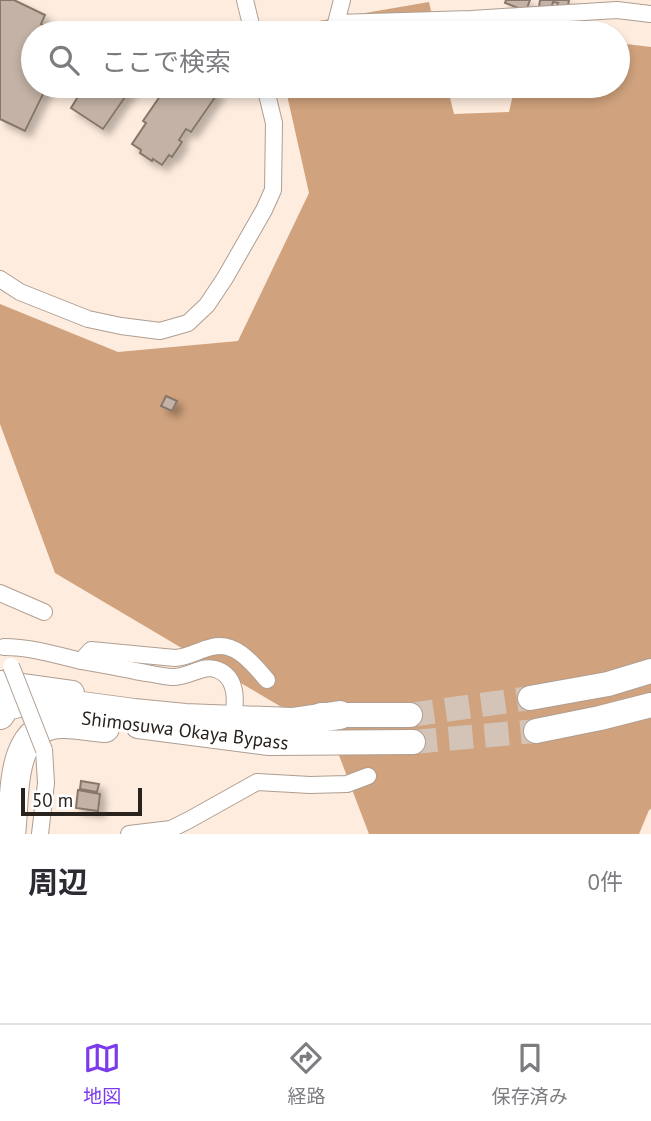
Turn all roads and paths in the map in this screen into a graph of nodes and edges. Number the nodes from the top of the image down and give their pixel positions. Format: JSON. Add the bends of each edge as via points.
{"nodes":[{"id":1,"x":245,"y":0,"type":"edge"},
{"id":2,"x":342,"y":0,"type":"edge"},
{"id":3,"x":580,"y":6,"type":"edge"},
{"id":4,"x":651,"y":14,"type":"edge"},
{"id":5,"x":250,"y":21,"type":"edge"},
{"id":6,"x":336,"y":21,"type":"edge"},
{"id":7,"x":403,"y":21,"type":"edge"},
{"id":8,"x":268,"y":98,"type":"edge"},
{"id":9,"x":0,"y":279,"type":"edge"},
{"id":10,"x":0,"y":593,"type":"edge"},
{"id":11,"x":44,"y":612,"type":"dead end"},
{"id":12,"x":2,"y":645,"type":"edge"},
{"id":13,"x":81,"y":660,"type":"junction"},
{"id":14,"x":651,"y":671,"type":"edge"},
{"id":15,"x":267,"y":680,"type":"dead end"},
{"id":16,"x":3,"y":696,"type":"edge"},
{"id":17,"x":530,"y":698,"type":"tunnel mouth"},
{"id":18,"x":651,"y":705,"type":"edge"},
{"id":19,"x":234,"y":711,"type":"junction"},
{"id":20,"x":340,"y":715,"type":"junction"},
{"id":21,"x":410,"y":715,"type":"tunnel mouth"},
{"id":22,"x":536,"y":731,"type":"tunnel mouth"},
{"id":23,"x":177,"y":732,"type":"junction"},
{"id":24,"x":413,"y":742,"type":"tunnel mouth"},
{"id":25,"x":368,"y":776,"type":"dead end"},
{"id":26,"x":9,"y":834,"type":"edge"},
{"id":27,"x":40,"y":834,"type":"edge"},
{"id":28,"x":129,"y":834,"type":"edge"}],
"edges":[{"from":1,"to":5,"type":"street"},
{"from":2,"to":6,"type":"street"},
{"from":3,"to":4,"type":"street"},
{"from":3,"to":7,"type":"street","via":[[471,19]]},
{"from":8,"to":9,"type":"street","via":[[274,123],[273,190],[225,278],[188,323],[160,331],[88,319],[20,292]]},
{"from":10,"to":11,"type":"street"},
{"from":12,"to":13,"type":"street"},
{"from":12,"to":16,"type":"street"},
{"from":13,"to":15,"type":"street","via":[[91,650],[175,658],[227,646]]},
{"from":13,"to":19,"type":"street","via":[[176,677],[216,668],[233,684]]},
{"from":14,"to":17,"type":"highway"},
{"from":16,"to":19,"type":"highway","name":"Shimosuwa Okaya Bypass","via":[[94,696]]},
{"from":16,"to":20,"type":"highway","via":[[19,703],[52,702],[172,717],[292,722]]},
{"from":16,"to":23,"type":"highway","name":"Shimosuwa Okaya Bypass"},
{"from":16,"to":26,"type":"highway","via":[[11,733]]},
{"from":16,"to":27,"type":"street","bridge":true,"via":[[44,750],[46,783]]},
{"from":18,"to":22,"type":"highway"},
{"from":19,"to":20,"type":"highway","name":"Shimosuwa Okaya Bypass"},
{"from":20,"to":21,"type":"highway","name":"Shimosuwa Okaya Bypass"},
{"from":23,"to":24,"type":"highway","name":"Shimosuwa Okaya Bypass","via":[[269,743]]},
{"from":23,"to":26,"type":"highway","via":[[142,733],[73,724],[45,728],[20,753]]},
{"from":25,"to":28,"type":"street","via":[[347,784],[257,782],[171,829]]}]}
